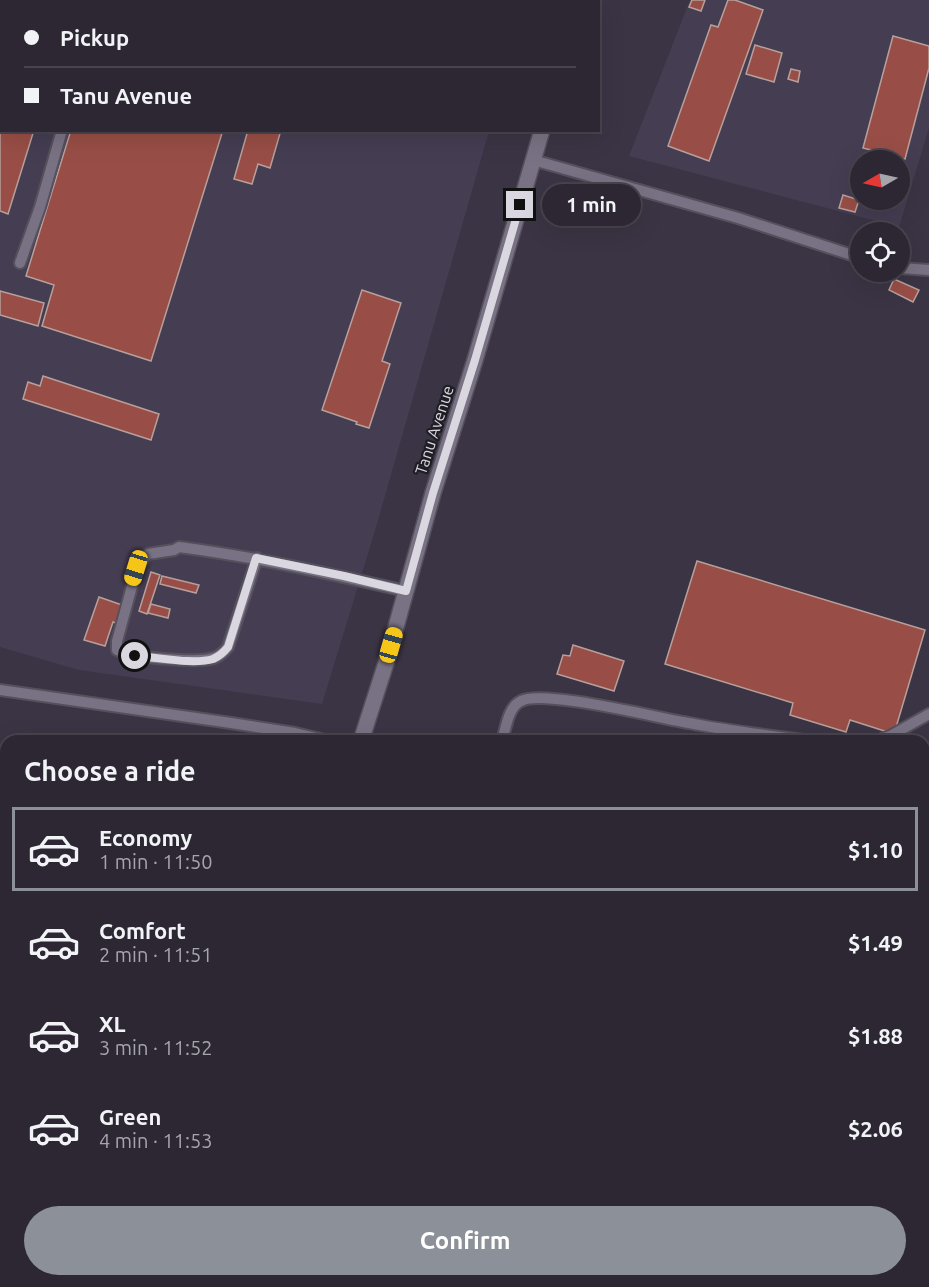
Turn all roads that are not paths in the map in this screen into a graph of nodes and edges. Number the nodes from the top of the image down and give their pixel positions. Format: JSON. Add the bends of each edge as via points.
{"nodes":[{"id":1,"x":61,"y":132,"type":"edge"},
{"id":2,"x":541,"y":132,"type":"edge"},
{"id":3,"x":533,"y":160,"type":"junction"},
{"id":4,"x":850,"y":254,"type":"edge"},
{"id":5,"x":20,"y":263,"type":"dead end"},
{"id":6,"x":910,"y":269,"type":"edge"},
{"id":7,"x":929,"y":270,"type":"edge"},
{"id":8,"x":256,"y":558,"type":"junction"},
{"id":9,"x":406,"y":591,"type":"junction"},
{"id":10,"x":0,"y":690,"type":"edge"},
{"id":11,"x":929,"y":714,"type":"edge"},
{"id":12,"x":304,"y":735,"type":"edge"},
{"id":13,"x":363,"y":735,"type":"edge"},
{"id":14,"x":504,"y":735,"type":"edge"},
{"id":15,"x":729,"y":735,"type":"edge"},
{"id":16,"x":892,"y":735,"type":"edge"}],
"edges":[{"from":1,"to":5,"type":"lane"},
{"from":2,"to":3,"type":"street","name":"Tanu Avenue"},
{"from":3,"to":4,"type":"lane"},
{"from":3,"to":9,"type":"street","name":"Tanu Avenue"},
{"from":6,"to":7,"type":"lane"},
{"from":8,"to":8,"type":"lane","via":[[228,647],[222,654],[193,661],[135,656],[117,650],[136,568],[148,554],[179,547]]},
{"from":8,"to":9,"type":"lane"},
{"from":9,"to":13,"type":"street","name":"Tanu Avenue"},
{"from":10,"to":12,"type":"lane"},
{"from":11,"to":16,"type":"lane"},
{"from":14,"to":15,"type":"lane","via":[[513,706],[534,697],[586,703]]}]}
